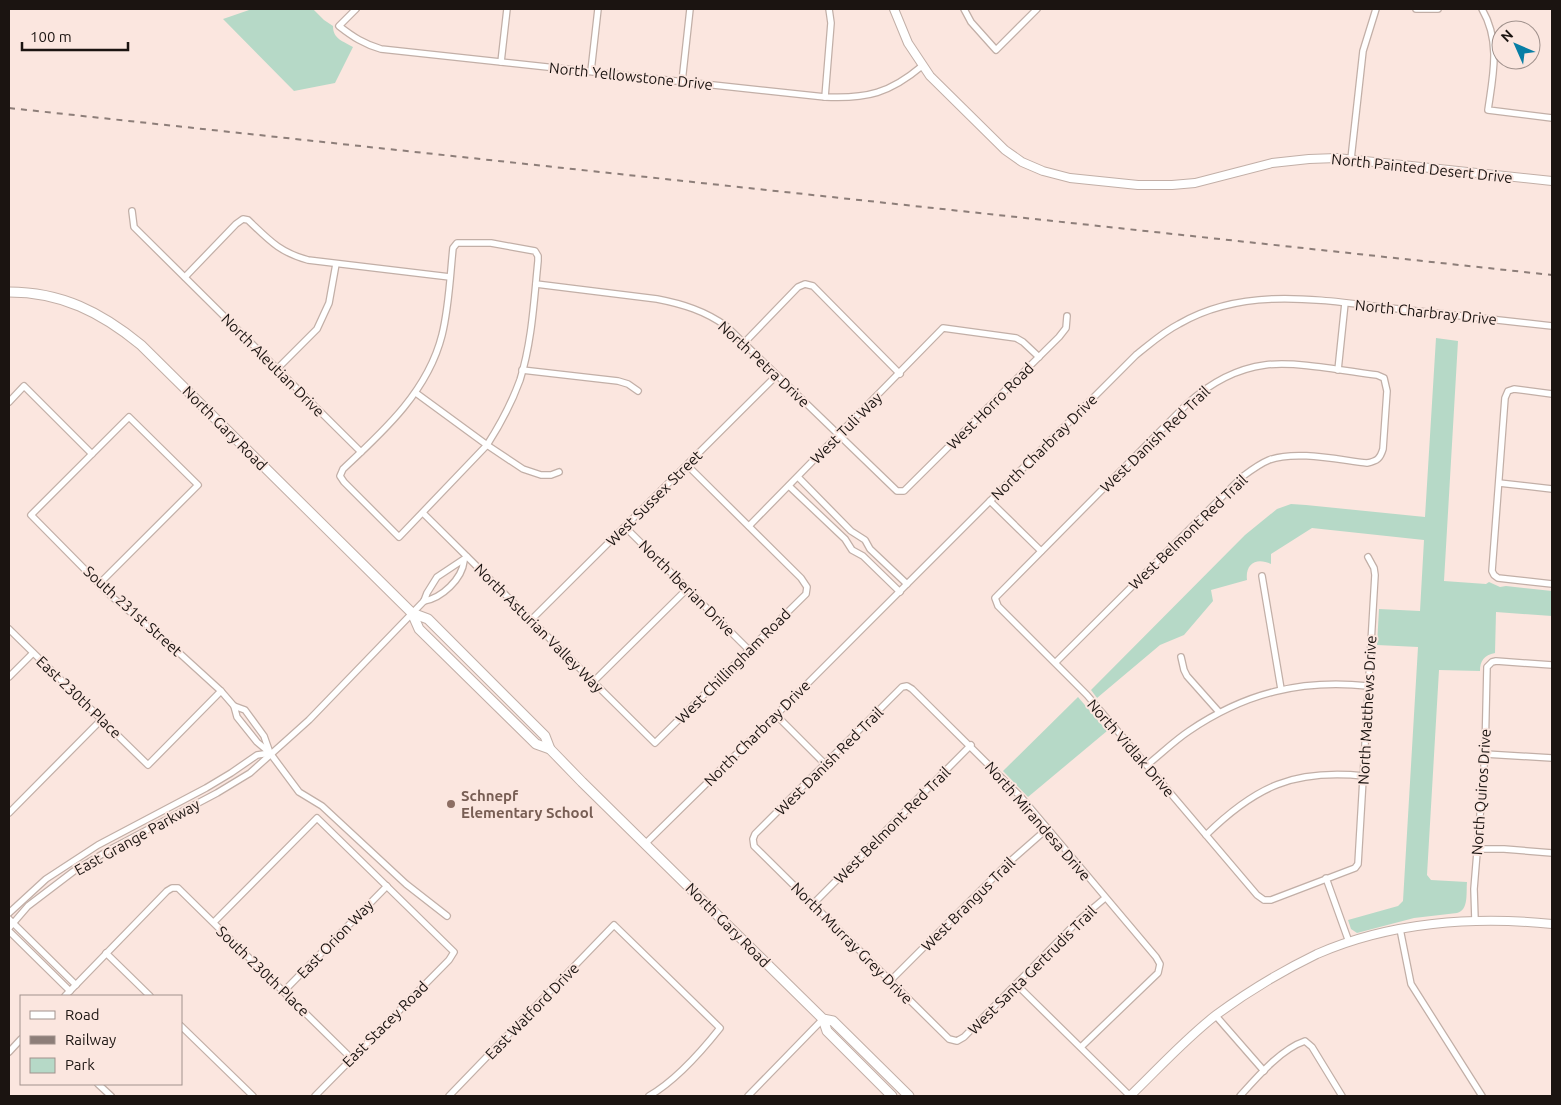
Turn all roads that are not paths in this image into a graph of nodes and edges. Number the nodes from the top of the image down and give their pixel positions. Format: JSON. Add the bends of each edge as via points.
{"nodes":[{"id":1,"x":356,"y":9,"type":"edge"},
{"id":2,"x":507,"y":9,"type":"edge"},
{"id":3,"x":598,"y":9,"type":"edge"},
{"id":4,"x":690,"y":9,"type":"edge"},
{"id":5,"x":829,"y":9,"type":"edge"},
{"id":6,"x":894,"y":9,"type":"edge"},
{"id":7,"x":964,"y":9,"type":"edge"},
{"id":8,"x":1037,"y":9,"type":"edge"},
{"id":9,"x":1376,"y":9,"type":"edge"},
{"id":10,"x":1416,"y":9,"type":"edge"},
{"id":11,"x":1438,"y":9,"type":"edge"},
{"id":12,"x":1482,"y":9,"type":"edge"},
{"id":13,"x":501,"y":62,"type":"junction"},
{"id":14,"x":922,"y":66,"type":"junction"},
{"id":15,"x":591,"y":71,"type":"junction"},
{"id":16,"x":682,"y":82,"type":"junction"},
{"id":17,"x":825,"y":97,"type":"junction"},
{"id":18,"x":1552,"y":118,"type":"edge"},
{"id":19,"x":1350,"y":159,"type":"junction"},
{"id":20,"x":1552,"y":181,"type":"edge"},
{"id":21,"x":132,"y":211,"type":"dead end"},
{"id":22,"x":336,"y":264,"type":"junction"},
{"id":23,"x":185,"y":277,"type":"junction"},
{"id":24,"x":450,"y":277,"type":"junction"},
{"id":25,"x":536,"y":284,"type":"junction"},
{"id":26,"x":9,"y":292,"type":"edge"},
{"id":27,"x":1345,"y":303,"type":"junction"},
{"id":28,"x":1067,"y":316,"type":"dead end"},
{"id":29,"x":1552,"y":326,"type":"edge"},
{"id":30,"x":744,"y":343,"type":"junction"},
{"id":31,"x":1039,"y":357,"type":"junction"},
{"id":32,"x":277,"y":369,"type":"junction"},
{"id":33,"x":522,"y":370,"type":"junction"},
{"id":34,"x":1338,"y":370,"type":"junction"},
{"id":35,"x":777,"y":374,"type":"junction"},
{"id":36,"x":900,"y":374,"type":"junction"},
{"id":37,"x":638,"y":391,"type":"dead end"},
{"id":38,"x":416,"y":393,"type":"junction"},
{"id":39,"x":1552,"y":394,"type":"edge"},
{"id":40,"x":9,"y":402,"type":"edge"},
{"id":41,"x":839,"y":435,"type":"junction"},
{"id":42,"x":487,"y":445,"type":"junction"},
{"id":43,"x":361,"y":452,"type":"junction"},
{"id":44,"x":92,"y":454,"type":"junction"},
{"id":45,"x":1376,"y":461,"type":"joint"},
{"id":46,"x":687,"y":465,"type":"junction"},
{"id":47,"x":559,"y":472,"type":"dead end"},
{"id":48,"x":798,"y":477,"type":"junction"},
{"id":49,"x":1499,"y":483,"type":"junction"},
{"id":50,"x":789,"y":486,"type":"junction"},
{"id":51,"x":1552,"y":489,"type":"edge"},
{"id":52,"x":904,"y":491,"type":"joint"},
{"id":53,"x":990,"y":501,"type":"junction"},
{"id":54,"x":423,"y":513,"type":"junction"},
{"id":55,"x":748,"y":526,"type":"junction"},
{"id":56,"x":625,"y":527,"type":"junction"},
{"id":57,"x":857,"y":534,"type":"junction"},
{"id":58,"x":848,"y":545,"type":"junction"},
{"id":59,"x":1040,"y":551,"type":"junction"},
{"id":60,"x":1368,"y":557,"type":"dead end"},
{"id":61,"x":466,"y":559,"type":"junction"},
{"id":62,"x":443,"y":574,"type":"junction"},
{"id":63,"x":1262,"y":576,"type":"dead end"},
{"id":64,"x":452,"y":583,"type":"junction"},
{"id":65,"x":99,"y":584,"type":"junction"},
{"id":66,"x":907,"y":584,"type":"junction"},
{"id":67,"x":1552,"y":584,"type":"edge"},
{"id":68,"x":687,"y":589,"type":"junction"},
{"id":69,"x":900,"y":592,"type":"junction"},
{"id":70,"x":995,"y":598,"type":"joint"},
{"id":71,"x":424,"y":602,"type":"junction"},
{"id":72,"x":412,"y":613,"type":"junction"},
{"id":73,"x":531,"y":620,"type":"junction"},
{"id":74,"x":9,"y":629,"type":"edge"},
{"id":75,"x":749,"y":650,"type":"junction"},
{"id":76,"x":33,"y":653,"type":"junction"},
{"id":77,"x":1182,"y":658,"type":"dead end"},
{"id":78,"x":1055,"y":663,"type":"junction"},
{"id":79,"x":1552,"y":665,"type":"edge"},
{"id":80,"x":9,"y":677,"type":"edge"},
{"id":81,"x":593,"y":682,"type":"junction"},
{"id":82,"x":907,"y":686,"type":"joint"},
{"id":83,"x":1368,"y":686,"type":"junction"},
{"id":84,"x":1282,"y":689,"type":"junction"},
{"id":85,"x":221,"y":691,"type":"junction"},
{"id":86,"x":234,"y":706,"type":"junction"},
{"id":87,"x":1219,"y":712,"type":"junction"},
{"id":88,"x":776,"y":715,"type":"junction"},
{"id":89,"x":102,"y":719,"type":"junction"},
{"id":90,"x":655,"y":743,"type":"joint"},
{"id":91,"x":971,"y":746,"type":"junction"},
{"id":92,"x":550,"y":749,"type":"junction"},
{"id":93,"x":270,"y":753,"type":"junction"},
{"id":94,"x":1485,"y":754,"type":"junction"},
{"id":95,"x":1552,"y":758,"type":"edge"},
{"id":96,"x":825,"y":764,"type":"junction"},
{"id":97,"x":1147,"y":765,"type":"junction"},
{"id":98,"x":1364,"y":776,"type":"junction"},
{"id":99,"x":9,"y":814,"type":"edge"},
{"id":100,"x":1048,"y":828,"type":"junction"},
{"id":101,"x":1206,"y":835,"type":"junction"},
{"id":102,"x":753,"y":838,"type":"joint"},
{"id":103,"x":645,"y":844,"type":"junction"},
{"id":104,"x":1477,"y":849,"type":"junction"},
{"id":105,"x":1552,"y":853,"type":"edge"},
{"id":106,"x":1326,"y":878,"type":"junction"},
{"id":107,"x":387,"y":886,"type":"junction"},
{"id":108,"x":1105,"y":898,"type":"junction"},
{"id":109,"x":812,"y":905,"type":"junction"},
{"id":110,"x":9,"y":912,"type":"edge"},
{"id":111,"x":447,"y":916,"type":"dead end"},
{"id":112,"x":1474,"y":920,"type":"junction"},
{"id":113,"x":214,"y":922,"type":"junction"},
{"id":114,"x":1552,"y":924,"type":"edge"},
{"id":115,"x":10,"y":925,"type":"edge"},
{"id":116,"x":1400,"y":929,"type":"junction"},
{"id":117,"x":1349,"y":942,"type":"junction"},
{"id":118,"x":106,"y":953,"type":"junction"},
{"id":119,"x":890,"y":981,"type":"junction"},
{"id":120,"x":1016,"y":984,"type":"junction"},
{"id":121,"x":76,"y":985,"type":"junction"},
{"id":122,"x":70,"y":991,"type":"junction"},
{"id":123,"x":284,"y":991,"type":"junction"},
{"id":124,"x":66,"y":995,"type":"edge"},
{"id":125,"x":149,"y":995,"type":"edge"},
{"id":126,"x":1216,"y":1016,"type":"junction"},
{"id":127,"x":823,"y":1019,"type":"junction"},
{"id":128,"x":182,"y":1027,"type":"edge"},
{"id":129,"x":20,"y":1040,"type":"edge"},
{"id":130,"x":958,"y":1041,"type":"joint"},
{"id":131,"x":1081,"y":1047,"type":"junction"},
{"id":132,"x":9,"y":1052,"type":"edge"},
{"id":133,"x":351,"y":1058,"type":"junction"},
{"id":134,"x":1264,"y":1071,"type":"junction"},
{"id":135,"x":99,"y":1085,"type":"edge"},
{"id":136,"x":111,"y":1096,"type":"edge"},
{"id":137,"x":253,"y":1096,"type":"edge"},
{"id":138,"x":314,"y":1096,"type":"edge"},
{"id":139,"x":450,"y":1096,"type":"edge"},
{"id":140,"x":649,"y":1096,"type":"edge"},
{"id":141,"x":748,"y":1096,"type":"edge"},
{"id":142,"x":892,"y":1096,"type":"edge"},
{"id":143,"x":909,"y":1096,"type":"edge"},
{"id":144,"x":1130,"y":1096,"type":"edge"},
{"id":145,"x":1240,"y":1096,"type":"edge"},
{"id":146,"x":1342,"y":1096,"type":"edge"},
{"id":147,"x":1482,"y":1096,"type":"edge"}],
"edges":[{"from":1,"to":13,"type":"street","name":"North Yellowstone Drive","via":[[339,26],[366,45]]},
{"from":2,"to":13,"type":"street"},
{"from":3,"to":15,"type":"street"},
{"from":4,"to":16,"type":"street"},
{"from":5,"to":17,"type":"street","via":[[831,23]]},
{"from":6,"to":14,"type":"street","name":"North Painted Desert Drive","via":[[908,44]]},
{"from":7,"to":8,"type":"street","via":[[996,50]]},
{"from":9,"to":19,"type":"street","via":[[1363,52]]},
{"from":10,"to":11,"type":"street"},
{"from":12,"to":18,"type":"street","via":[[1489,20],[1495,58],[1488,110]]},
{"from":13,"to":15,"type":"street","name":"North Yellowstone Drive"},
{"from":14,"to":17,"type":"street","name":"North Yellowstone Drive","via":[[900,83],[873,94],[855,98]]},
{"from":14,"to":19,"type":"street","name":"North Painted Desert Drive","via":[[1005,150],[1022,162],[1055,175],[1172,186],[1272,163],[1316,158]]},
{"from":15,"to":16,"type":"street","name":"North Yellowstone Drive"},
{"from":16,"to":17,"type":"street","name":"North Yellowstone Drive"},
{"from":19,"to":20,"type":"street","name":"North Painted Desert Drive"},
{"from":21,"to":23,"type":"street","name":"North Aleutian Drive","via":[[134,227]]},
{"from":22,"to":23,"type":"street","via":[[290,255],[243,219]]},
{"from":22,"to":24,"type":"street"},
{"from":22,"to":32,"type":"street","via":[[329,303],[317,329]]},
{"from":23,"to":32,"type":"street","name":"North Aleutian Drive"},
{"from":24,"to":25,"type":"street","via":[[453,248],[457,243],[491,244],[535,251],[538,256]]},
{"from":24,"to":38,"type":"street","via":[[442,336]]},
{"from":25,"to":30,"type":"street","name":"North Petra Drive","via":[[674,302],[712,316]]},
{"from":25,"to":33,"type":"street"},
{"from":26,"to":72,"type":"main road","name":"North Gary Road","via":[[50,295],[98,314],[122,330]]},
{"from":27,"to":29,"type":"street","name":"North Charbray Drive"},
{"from":27,"to":34,"type":"street"},
{"from":27,"to":53,"type":"street","name":"North Charbray Drive","via":[[1279,298],[1258,300],[1219,307],[1180,323],[1136,355]]},
{"from":28,"to":31,"type":"street","name":"West Horro Road","via":[[1066,328]]},
{"from":30,"to":35,"type":"street","name":"North Petra Drive"},
{"from":30,"to":36,"type":"street","via":[[798,287],[805,284],[813,286]]},
{"from":31,"to":36,"type":"street","name":"West Tuli Way","via":[[1016,338],[943,328]]},
{"from":31,"to":52,"type":"street","name":"West Horro Road"},
{"from":32,"to":43,"type":"street","name":"North Aleutian Drive"},
{"from":33,"to":37,"type":"street","via":[[618,381]]},
{"from":33,"to":42,"type":"street","via":[[505,413]]},
{"from":34,"to":45,"type":"street","name":"West Danish Red Trail","via":[[1384,378],[1383,450]]},
{"from":34,"to":59,"type":"street","name":"West Danish Red Trail","via":[[1265,365],[1231,374],[1201,390]]},
{"from":35,"to":41,"type":"street","name":"North Petra Drive"},
{"from":35,"to":46,"type":"street","name":"West Sussex Street"},
{"from":36,"to":41,"type":"street","name":"West Tuli Way"},
{"from":38,"to":42,"type":"street"},
{"from":38,"to":43,"type":"street"},
{"from":39,"to":49,"type":"street","via":[[1508,391]]},
{"from":40,"to":44,"type":"street","via":[[24,386]]},
{"from":41,"to":48,"type":"street","name":"West Tuli Way"},
{"from":41,"to":52,"type":"street","name":"North Petra Drive","via":[[893,488]]},
{"from":42,"to":47,"type":"street","via":[[523,469],[541,475]]},
{"from":42,"to":54,"type":"street"},
{"from":43,"to":54,"type":"street","via":[[343,469],[340,476],[344,482],[400,537]]},
{"from":44,"to":65,"type":"street","name":"South 231st Street","via":[[31,516]]},
{"from":44,"to":65,"type":"street","via":[[129,417],[198,485]]},
{"from":45,"to":78,"type":"street","name":"West Belmont Red Trail","via":[[1367,463],[1299,456],[1269,460],[1255,467]]},
{"from":46,"to":55,"type":"street"},
{"from":46,"to":56,"type":"street","name":"West Sussex Street"},
{"from":48,"to":50,"type":"street","name":"West Tuli Way"},
{"from":48,"to":57,"type":"street"},
{"from":49,"to":51,"type":"street"},
{"from":49,"to":67,"type":"street","via":[[1494,575]]},
{"from":50,"to":55,"type":"street","name":"West Tuli Way"},
{"from":50,"to":58,"type":"street"},
{"from":53,"to":59,"type":"street"},
{"from":53,"to":66,"type":"street","name":"North Charbray Drive"},
{"from":54,"to":61,"type":"street","name":"North Asturian Valley Way"},
{"from":55,"to":75,"type":"street","name":"West Chillingham Road","via":[[802,578],[807,587],[806,594]]},
{"from":56,"to":68,"type":"street","name":"North Iberian Drive"},
{"from":56,"to":73,"type":"street","name":"West Sussex Street"},
{"from":57,"to":58,"type":"street","via":[[850,538]]},
{"from":57,"to":66,"type":"street"},
{"from":58,"to":69,"type":"street"},
{"from":59,"to":70,"type":"street","name":"West Danish Red Trail"},
{"from":60,"to":83,"type":"street","name":"North Matthews Drive","via":[[1375,575]]},
{"from":61,"to":62,"type":"street"},
{"from":61,"to":64,"type":"street","via":[[463,570]]},
{"from":61,"to":73,"type":"street","name":"North Asturian Valley Way"},
{"from":62,"to":64,"type":"street"},
{"from":62,"to":71,"type":"street","via":[[437,577]]},
{"from":63,"to":84,"type":"street"},
{"from":64,"to":71,"type":"street","via":[[433,600]]},
{"from":65,"to":85,"type":"street","name":"South 231st Street"},
{"from":66,"to":69,"type":"street","name":"North Charbray Drive"},
{"from":68,"to":75,"type":"street","name":"North Iberian Drive"},
{"from":68,"to":81,"type":"street"},
{"from":69,"to":88,"type":"street","name":"North Charbray Drive"},
{"from":70,"to":78,"type":"street","name":"North Vidlak Drive","via":[[998,606]]},
{"from":71,"to":72,"type":"street","name":"East Grange Parkway"},
{"from":72,"to":92,"type":"main road","name":"North Gary Road","via":[[419,629],[529,738]]},
{"from":72,"to":92,"type":"main road","name":"North Gary Road","via":[[428,619],[545,736]]},
{"from":72,"to":93,"type":"street","name":"East Grange Parkway","via":[[308,720]]},
{"from":73,"to":81,"type":"street","name":"North Asturian Valley Way"},
{"from":74,"to":76,"type":"street","name":"East 230th Place"},
{"from":75,"to":90,"type":"street","name":"West Chillingham Road"},
{"from":76,"to":80,"type":"street"},
{"from":76,"to":89,"type":"street","name":"East 230th Place"},
{"from":77,"to":87,"type":"street","via":[[1188,676]]},
{"from":78,"to":97,"type":"street","name":"North Vidlak Drive"},
{"from":79,"to":94,"type":"street","name":"North Quiros Drive","via":[[1496,661],[1489,664]]},
{"from":81,"to":90,"type":"street","name":"North Asturian Valley Way"},
{"from":82,"to":91,"type":"street","name":"North Mirandesa Drive"},
{"from":82,"to":96,"type":"street","name":"West Danish Red Trail","via":[[902,687]]},
{"from":83,"to":84,"type":"street","via":[[1318,684]]},
{"from":83,"to":98,"type":"street","name":"North Matthews Drive"},
{"from":84,"to":87,"type":"street"},
{"from":85,"to":86,"type":"street","name":"South 231st Street"},
{"from":85,"to":89,"type":"street","name":"East 230th Place","via":[[148,765]]},
{"from":86,"to":93,"type":"street","name":"South 231st Street","via":[[241,723]]},
{"from":86,"to":93,"type":"street","name":"South 231st Street","via":[[245,710],[264,736]]},
{"from":87,"to":97,"type":"street","via":[[1187,732]]},
{"from":88,"to":96,"type":"street"},
{"from":88,"to":103,"type":"street","name":"North Charbray Drive"},
{"from":89,"to":99,"type":"street"},
{"from":91,"to":100,"type":"street","name":"North Mirandesa Drive"},
{"from":91,"to":109,"type":"street","name":"West Belmont Red Trail"},
{"from":92,"to":103,"type":"main road","name":"North Gary Road"},
{"from":93,"to":110,"type":"street","name":"East Grange Parkway","via":[[257,755],[231,774],[98,845],[46,880]]},
{"from":93,"to":111,"type":"street","name":"South 231st Street","via":[[299,792],[340,821],[406,884]]},
{"from":93,"to":115,"type":"street","name":"East Grange Parkway","via":[[250,773],[229,786],[74,871],[28,906]]},
{"from":94,"to":95,"type":"street"},
{"from":94,"to":104,"type":"street","name":"North Quiros Drive"},
{"from":96,"to":102,"type":"street","name":"West Danish Red Trail"},
{"from":97,"to":101,"type":"street","name":"North Vidlak Drive"},
{"from":98,"to":101,"type":"street","via":[[1318,774],[1278,784],[1236,808]]},
{"from":98,"to":106,"type":"street","name":"North Matthews Drive","via":[[1358,864]]},
{"from":100,"to":108,"type":"street","name":"North Mirandesa Drive"},
{"from":100,"to":119,"type":"street","name":"West Brangus Trail","via":[[1007,864]]},
{"from":101,"to":106,"type":"street","name":"North Vidlak Drive","via":[[1264,900]]},
{"from":102,"to":109,"type":"street","name":"North Murray Grey Drive","via":[[754,846]]},
{"from":103,"to":127,"type":"main road","name":"North Gary Road"},
{"from":104,"to":105,"type":"street"},
{"from":104,"to":112,"type":"street","name":"North Quiros Drive"},
{"from":106,"to":117,"type":"street"},
{"from":107,"to":113,"type":"street","via":[[317,818]]},
{"from":107,"to":123,"type":"street","name":"East Orion Way"},
{"from":107,"to":133,"type":"street","name":"East Stacey Road","via":[[454,952]]},
{"from":108,"to":120,"type":"street","name":"West Santa Gertrudis Trail"},
{"from":108,"to":131,"type":"street","name":"North Mirandesa Drive","via":[[1160,964],[1158,973]]},
{"from":109,"to":119,"type":"street","name":"North Murray Grey Drive"},
{"from":112,"to":114,"type":"street"},
{"from":112,"to":116,"type":"street"},
{"from":113,"to":118,"type":"street","name":"South 230th Place","via":[[178,888],[172,888]]},
{"from":113,"to":123,"type":"street","name":"South 230th Place"},
{"from":115,"to":121,"type":"street"},
{"from":115,"to":122,"type":"street"},
{"from":116,"to":117,"type":"street"},
{"from":116,"to":147,"type":"street","via":[[1411,984]]},
{"from":117,"to":126,"type":"street","via":[[1284,972]]},
{"from":118,"to":121,"type":"street"},
{"from":118,"to":125,"type":"street"},
{"from":119,"to":130,"type":"street","name":"North Murray Grey Drive","via":[[949,1038]]},
{"from":120,"to":130,"type":"street","name":"West Santa Gertrudis Trail"},
{"from":120,"to":131,"type":"street"},
{"from":121,"to":122,"type":"street"},
{"from":122,"to":124,"type":"street"},
{"from":123,"to":133,"type":"street","name":"South 230th Place"},
{"from":126,"to":134,"type":"street"},
{"from":126,"to":144,"type":"street"},
{"from":127,"to":141,"type":"street"},
{"from":127,"to":142,"type":"main road","via":[[827,1031]]},
{"from":127,"to":143,"type":"main road","name":"North Gary Road","via":[[834,1021]]},
{"from":128,"to":137,"type":"street"},
{"from":129,"to":132,"type":"street"},
{"from":131,"to":144,"type":"street"},
{"from":133,"to":138,"type":"street","name":"East Stacey Road"},
{"from":134,"to":145,"type":"street"},
{"from":134,"to":146,"type":"street","via":[[1294,1045],[1305,1041]]},
{"from":135,"to":136,"type":"street"},
{"from":139,"to":140,"type":"street","name":"East Watford Drive","via":[[614,925],[720,1028],[685,1066]]}]}
